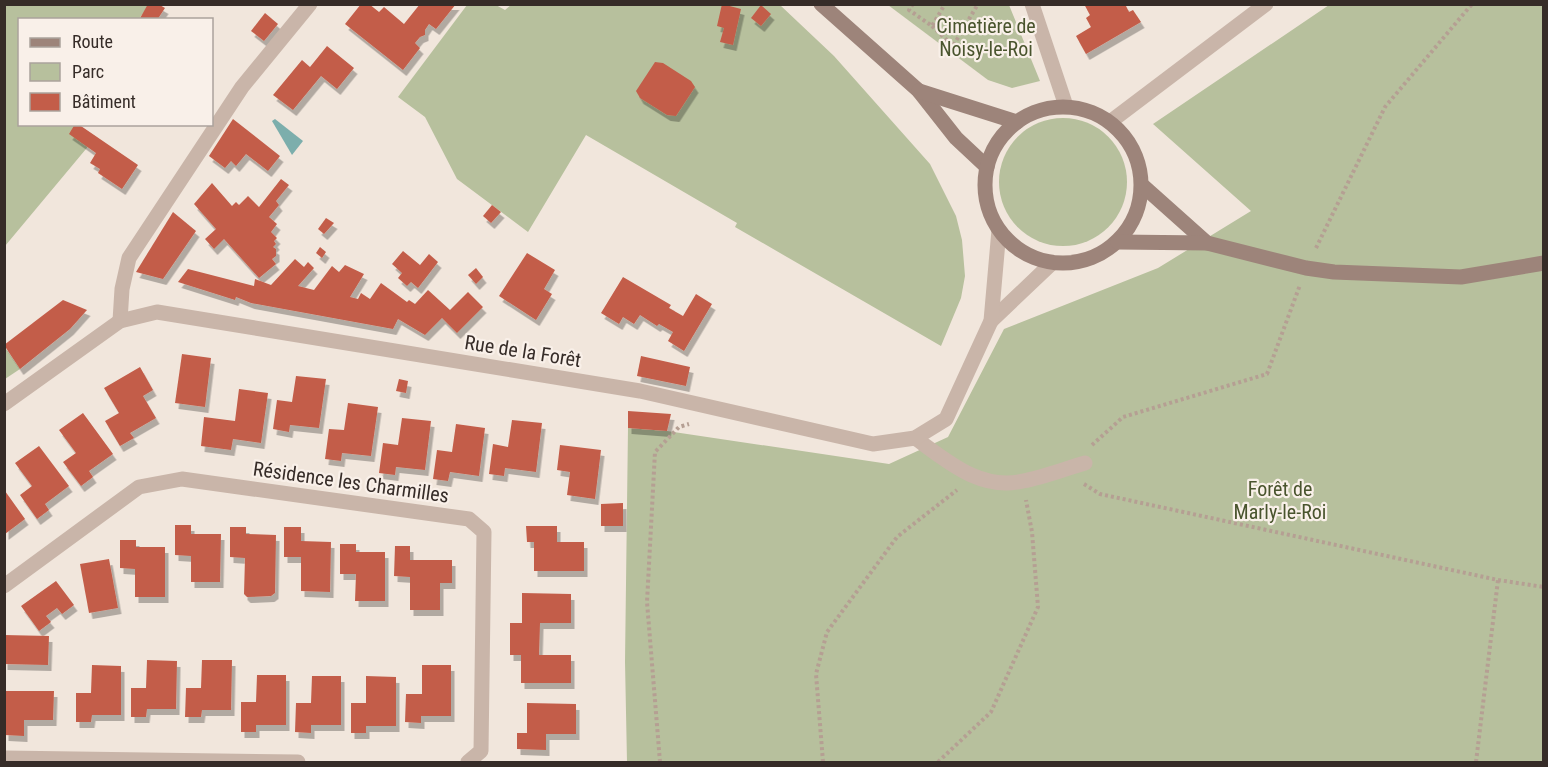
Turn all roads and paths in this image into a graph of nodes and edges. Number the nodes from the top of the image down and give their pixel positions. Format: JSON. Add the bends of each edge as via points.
{"nodes":[{"id":1,"x":310,"y":4,"type":"edge"},
{"id":2,"x":821,"y":4,"type":"edge"},
{"id":3,"x":913,"y":4,"type":"edge"},
{"id":4,"x":945,"y":4,"type":"edge"},
{"id":5,"x":978,"y":4,"type":"edge"},
{"id":6,"x":1032,"y":4,"type":"edge"},
{"id":7,"x":1266,"y":4,"type":"edge"},
{"id":8,"x":1472,"y":4,"type":"edge"},
{"id":9,"x":932,"y":26,"type":"junction"},
{"id":10,"x":919,"y":91,"type":"junction"},
{"id":11,"x":1066,"y":106,"type":"junction"},
{"id":12,"x":1017,"y":122,"type":"junction"},
{"id":13,"x":1110,"y":122,"type":"junction"},
{"id":14,"x":987,"y":167,"type":"junction"},
{"id":15,"x":1142,"y":185,"type":"junction"},
{"id":16,"x":999,"y":230,"type":"junction"},
{"id":17,"x":1118,"y":242,"type":"junction"},
{"id":18,"x":1207,"y":243,"type":"junction"},
{"id":19,"x":1052,"y":263,"type":"junction"},
{"id":20,"x":1544,"y":264,"type":"edge"},
{"id":21,"x":1306,"y":268,"type":"junction"},
{"id":22,"x":120,"y":321,"type":"junction"},
{"id":23,"x":991,"y":321,"type":"junction"},
{"id":24,"x":4,"y":404,"type":"edge"},
{"id":25,"x":716,"y":409,"type":"junction"},
{"id":26,"x":915,"y":438,"type":"junction"},
{"id":27,"x":1085,"y":463,"type":"joint"},
{"id":28,"x":1061,"y":470,"type":"junction"},
{"id":29,"x":974,"y":478,"type":"junction"},
{"id":30,"x":1022,"y":482,"type":"junction"},
{"id":31,"x":1498,"y":580,"type":"junction"},
{"id":32,"x":4,"y":586,"type":"edge"},
{"id":33,"x":1544,"y":588,"type":"edge"},
{"id":34,"x":4,"y":758,"type":"edge"},
{"id":35,"x":298,"y":762,"type":"edge"},
{"id":36,"x":468,"y":762,"type":"edge"},
{"id":37,"x":660,"y":762,"type":"edge"},
{"id":38,"x":823,"y":762,"type":"edge"},
{"id":39,"x":938,"y":762,"type":"edge"},
{"id":40,"x":1476,"y":762,"type":"edge"}],
"edges":[{"from":1,"to":22,"type":"street","via":[[242,87],[129,258]]},
{"from":2,"to":10,"type":"street"},
{"from":3,"to":9,"type":"path","via":[[909,10]]},
{"from":4,"to":9,"type":"path"},
{"from":5,"to":9,"type":"path","via":[[953,46]]},
{"from":6,"to":11,"type":"street"},
{"from":7,"to":13,"type":"street"},
{"from":8,"to":21,"type":"path","via":[[1385,107]]},
{"from":10,"to":12,"type":"street"},
{"from":10,"to":14,"type":"street","via":[[956,138]]},
{"from":11,"to":12,"type":"street","via":[[1040,110]]},
{"from":11,"to":13,"type":"street","via":[[1089,111]]},
{"from":12,"to":14,"type":"street","via":[[993,150]]},
{"from":13,"to":15,"type":"street","via":[[1127,139],[1138,161]]},
{"from":14,"to":16,"type":"street","via":[[985,189],[989,210]]},
{"from":15,"to":17,"type":"street","via":[[1131,225]]},
{"from":15,"to":18,"type":"street"},
{"from":16,"to":19,"type":"street","via":[[1031,257]]},
{"from":16,"to":23,"type":"street","name":"Rue de la Forêt"},
{"from":17,"to":18,"type":"street"},
{"from":17,"to":19,"type":"street","via":[[1088,260]]},
{"from":18,"to":21,"type":"street"},
{"from":19,"to":23,"type":"street","name":"Rue de la Forêt"},
{"from":20,"to":21,"type":"street","via":[[1461,277]]},
{"from":21,"to":27,"type":"path","via":[[1267,374],[1123,417],[1084,451]]},
{"from":22,"to":24,"type":"street","name":"Rue de la Forêt"},
{"from":22,"to":25,"type":"street","name":"Rue de la Forêt","via":[[157,312],[640,392]]},
{"from":23,"to":26,"type":"street","name":"Rue de la Forêt","via":[[946,419]]},
{"from":25,"to":26,"type":"street","name":"Rue de la Forêt","via":[[873,444]]},
{"from":25,"to":37,"type":"path","via":[[705,420],[679,427],[655,452],[646,602]]},
{"from":26,"to":29,"type":"street"},
{"from":27,"to":28,"type":"street"},
{"from":28,"to":30,"type":"street"},
{"from":28,"to":31,"type":"path","via":[[1100,494]]},
{"from":29,"to":30,"type":"street"},
{"from":29,"to":38,"type":"path","via":[[897,537],[827,632],[816,674]]},
{"from":30,"to":39,"type":"path","via":[[1032,532],[1038,607],[991,712]]},
{"from":31,"to":33,"type":"path"},
{"from":31,"to":40,"type":"path"},
{"from":32,"to":36,"type":"street","name":"Résidence les Charmilles","via":[[139,487],[182,479],[469,519],[484,532],[481,752]]},
{"from":34,"to":35,"type":"street"}]}
